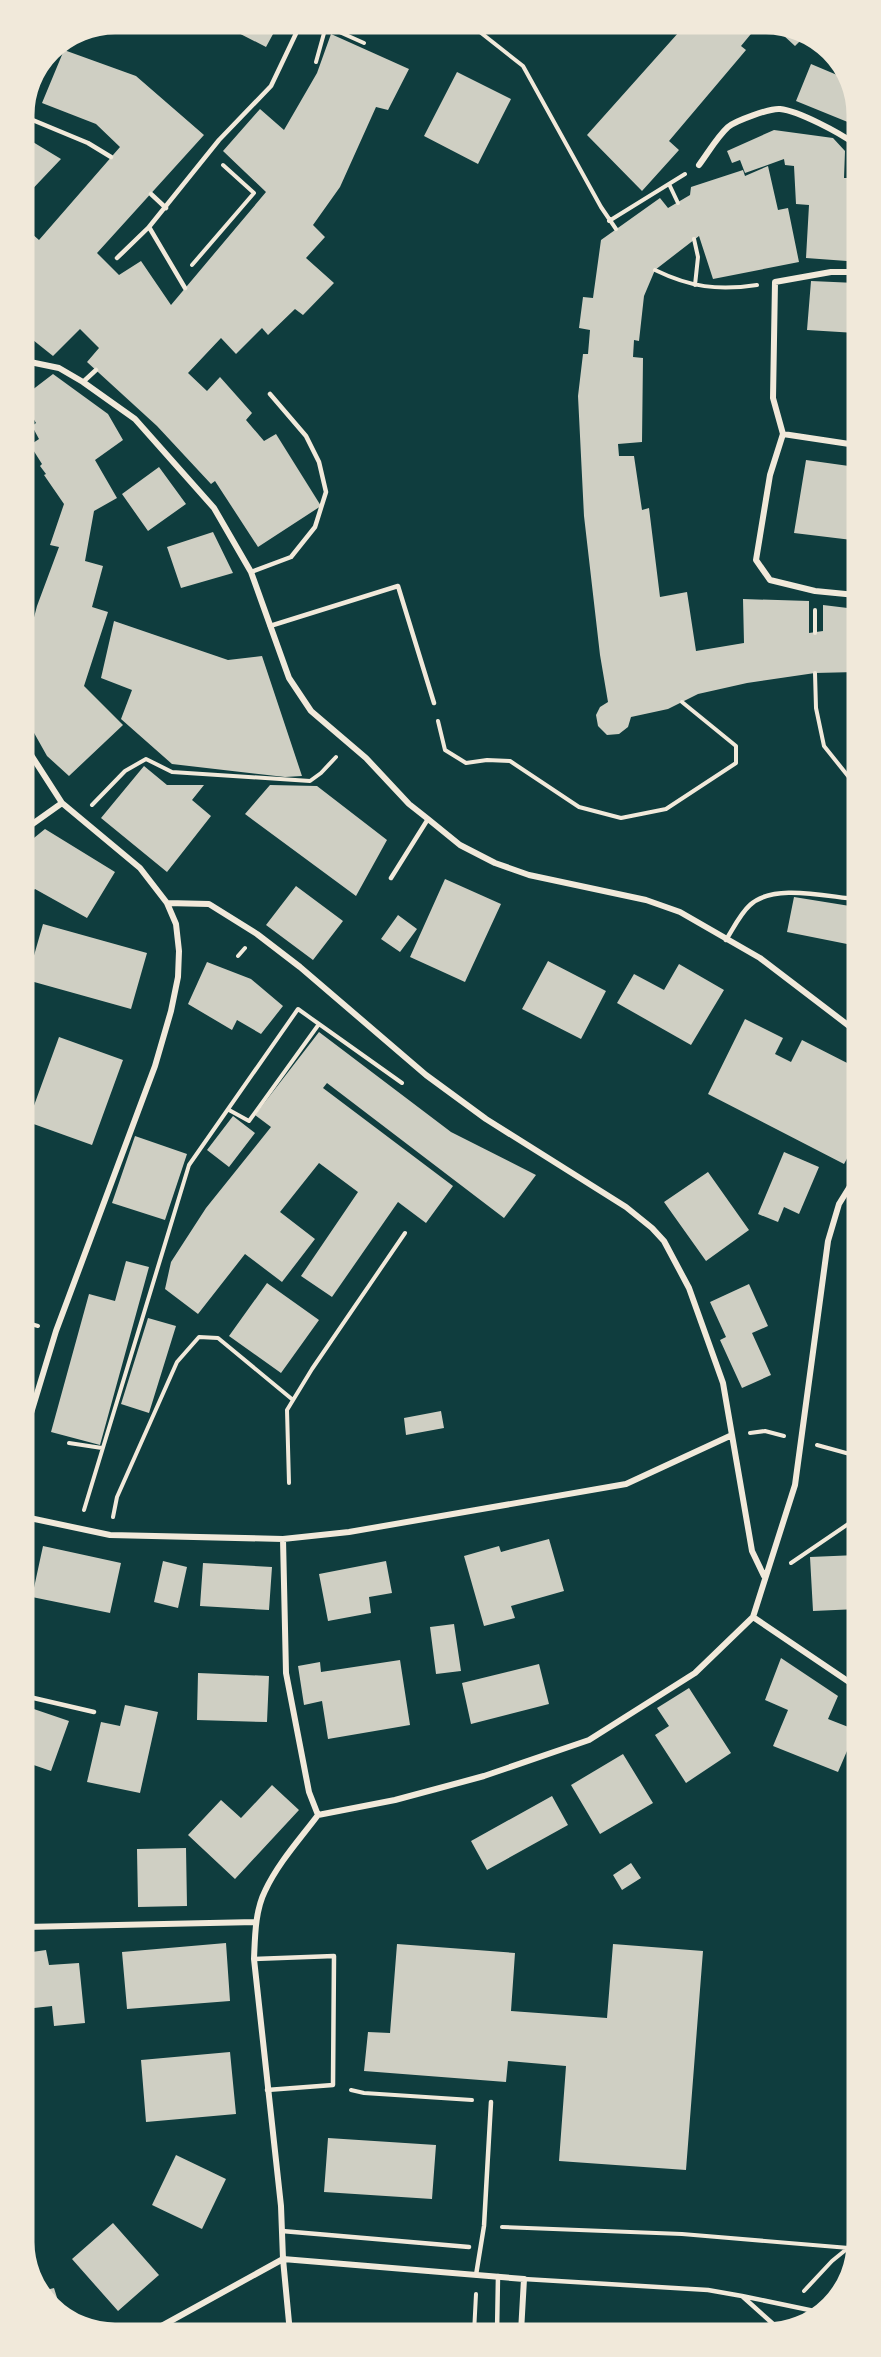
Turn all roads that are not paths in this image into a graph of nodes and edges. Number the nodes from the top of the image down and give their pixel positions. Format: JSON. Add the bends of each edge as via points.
{"nodes":[{"id":1,"x":296,"y":33,"type":"edge"},
{"id":2,"x":33,"y":120,"type":"edge"},
{"id":3,"x":848,"y":139,"type":"edge"},
{"id":4,"x":111,"y":157,"type":"dead end"},
{"id":5,"x":699,"y":165,"type":"dead end"},
{"id":6,"x":151,"y":194,"type":"dead end"},
{"id":7,"x":166,"y":208,"type":"junction"},
{"id":8,"x":149,"y":227,"type":"junction"},
{"id":9,"x":117,"y":258,"type":"dead end"},
{"id":10,"x":848,"y":272,"type":"edge"},
{"id":11,"x":185,"y":288,"type":"dead end"},
{"id":12,"x":33,"y":363,"type":"edge"},
{"id":13,"x":96,"y":370,"type":"dead end"},
{"id":14,"x":83,"y":382,"type":"junction"},
{"id":15,"x":270,"y":394,"type":"dead end"},
{"id":16,"x":783,"y":434,"type":"junction"},
{"id":17,"x":848,"y":444,"type":"edge"},
{"id":18,"x":251,"y":572,"type":"junction"},
{"id":19,"x":848,"y":594,"type":"edge"},
{"id":20,"x":270,"y":626,"type":"junction"},
{"id":21,"x":434,"y":703,"type":"road end"},
{"id":22,"x":33,"y":758,"type":"edge"},
{"id":23,"x":62,"y":803,"type":"junction"},
{"id":24,"x":428,"y":819,"type":"junction"},
{"id":25,"x":33,"y":824,"type":"edge"},
{"id":26,"x":391,"y":878,"type":"dead end"},
{"id":27,"x":848,"y":898,"type":"edge"},
{"id":28,"x":168,"y":903,"type":"junction"},
{"id":29,"x":726,"y":940,"type":"junction"},
{"id":30,"x":848,"y":1025,"type":"edge"},
{"id":31,"x":848,"y":1189,"type":"edge"},
{"id":32,"x":33,"y":1407,"type":"edge"},
{"id":33,"x":732,"y":1435,"type":"junction"},
{"id":34,"x":33,"y":1519,"type":"edge"},
{"id":35,"x":284,"y":1539,"type":"junction"},
{"id":36,"x":764,"y":1576,"type":"junction"},
{"id":37,"x":753,"y":1617,"type":"junction"},
{"id":38,"x":848,"y":1681,"type":"edge"},
{"id":39,"x":33,"y":1698,"type":"edge"},
{"id":40,"x":94,"y":1712,"type":"dead end"},
{"id":41,"x":318,"y":1815,"type":"junction"},
{"id":42,"x":256,"y":1922,"type":"junction"},
{"id":43,"x":33,"y":1927,"type":"edge"},
{"id":44,"x":254,"y":1959,"type":"junction"},
{"id":45,"x":267,"y":2090,"type":"junction"},
{"id":46,"x":492,"y":2102,"type":"road end"},
{"id":47,"x":282,"y":2231,"type":"junction"},
{"id":48,"x":469,"y":2247,"type":"dead end"},
{"id":49,"x":283,"y":2259,"type":"junction"},
{"id":50,"x":476,"y":2275,"type":"junction"},
{"id":51,"x":498,"y":2276,"type":"junction"},
{"id":52,"x":524,"y":2279,"type":"junction"},
{"id":53,"x":742,"y":2296,"type":"junction"},
{"id":54,"x":811,"y":2310,"type":"edge"},
{"id":55,"x":773,"y":2323,"type":"edge"},
{"id":56,"x":165,"y":2324,"type":"edge"},
{"id":57,"x":289,"y":2324,"type":"edge"},
{"id":58,"x":497,"y":2324,"type":"edge"},
{"id":59,"x":521,"y":2324,"type":"edge"}],
"edges":[{"from":1,"to":7,"type":"lane","via":[[271,86],[210,152]]},
{"from":2,"to":4,"type":"lane"},
{"from":3,"to":5,"type":"street","via":[[778,108],[728,127]]},
{"from":6,"to":7,"type":"lane"},
{"from":7,"to":8,"type":"lane"},
{"from":8,"to":9,"type":"lane"},
{"from":8,"to":11,"type":"lane"},
{"from":10,"to":16,"type":"street","via":[[775,282],[773,398]]},
{"from":12,"to":14,"type":"street","via":[[58,368]]},
{"from":13,"to":14,"type":"lane"},
{"from":14,"to":18,"type":"street","via":[[135,419],[214,508]]},
{"from":15,"to":18,"type":"lane","via":[[306,436],[319,462],[326,492],[315,527],[291,557]]},
{"from":16,"to":17,"type":"street"},
{"from":16,"to":19,"type":"street","via":[[770,475],[756,560],[770,580]]},
{"from":18,"to":20,"type":"street"},
{"from":20,"to":21,"type":"lane","via":[[398,586]]},
{"from":20,"to":24,"type":"street","via":[[289,678],[311,711]]},
{"from":22,"to":23,"type":"street"},
{"from":23,"to":25,"type":"street"},
{"from":23,"to":28,"type":"street","via":[[140,868]]},
{"from":24,"to":26,"type":"lane"},
{"from":24,"to":29,"type":"street","via":[[460,844],[495,863],[529,875],[646,900],[680,912]]},
{"from":27,"to":29,"type":"lane","via":[[784,892],[769,895],[750,904]]},
{"from":28,"to":32,"type":"street","via":[[176,924],[179,951],[171,1011],[155,1066],[56,1331]]},
{"from":28,"to":33,"type":"street","via":[[209,904],[257,934],[426,1075],[652,1228],[664,1241],[689,1288],[723,1383]]},
{"from":29,"to":30,"type":"street","via":[[759,958]]},
{"from":31,"to":36,"type":"street","via":[[839,1204],[828,1241],[795,1485]]},
{"from":33,"to":35,"type":"street","via":[[626,1484],[398,1525]]},
{"from":33,"to":36,"type":"street","via":[[753,1551]]},
{"from":34,"to":35,"type":"street","via":[[110,1535]]},
{"from":35,"to":41,"type":"street","via":[[286,1673],[309,1791]]},
{"from":36,"to":37,"type":"street"},
{"from":37,"to":38,"type":"street"},
{"from":37,"to":41,"type":"street","via":[[695,1673],[589,1740],[473,1779]]},
{"from":39,"to":40,"type":"lane"},
{"from":41,"to":42,"type":"street","via":[[264,1892]]},
{"from":42,"to":43,"type":"street"},
{"from":42,"to":44,"type":"street"},
{"from":44,"to":45,"type":"street"},
{"from":44,"to":45,"type":"lane","via":[[334,1956],[333,2085]]},
{"from":45,"to":47,"type":"street"},
{"from":46,"to":50,"type":"lane","via":[[484,2226]]},
{"from":47,"to":48,"type":"lane"},
{"from":47,"to":49,"type":"street"},
{"from":49,"to":50,"type":"street"},
{"from":49,"to":56,"type":"street"},
{"from":49,"to":57,"type":"street"},
{"from":50,"to":51,"type":"street"},
{"from":51,"to":52,"type":"street"},
{"from":51,"to":58,"type":"lane"},
{"from":52,"to":53,"type":"lane","via":[[708,2290]]},
{"from":52,"to":59,"type":"street"},
{"from":53,"to":54,"type":"lane"},
{"from":53,"to":55,"type":"lane"}]}
